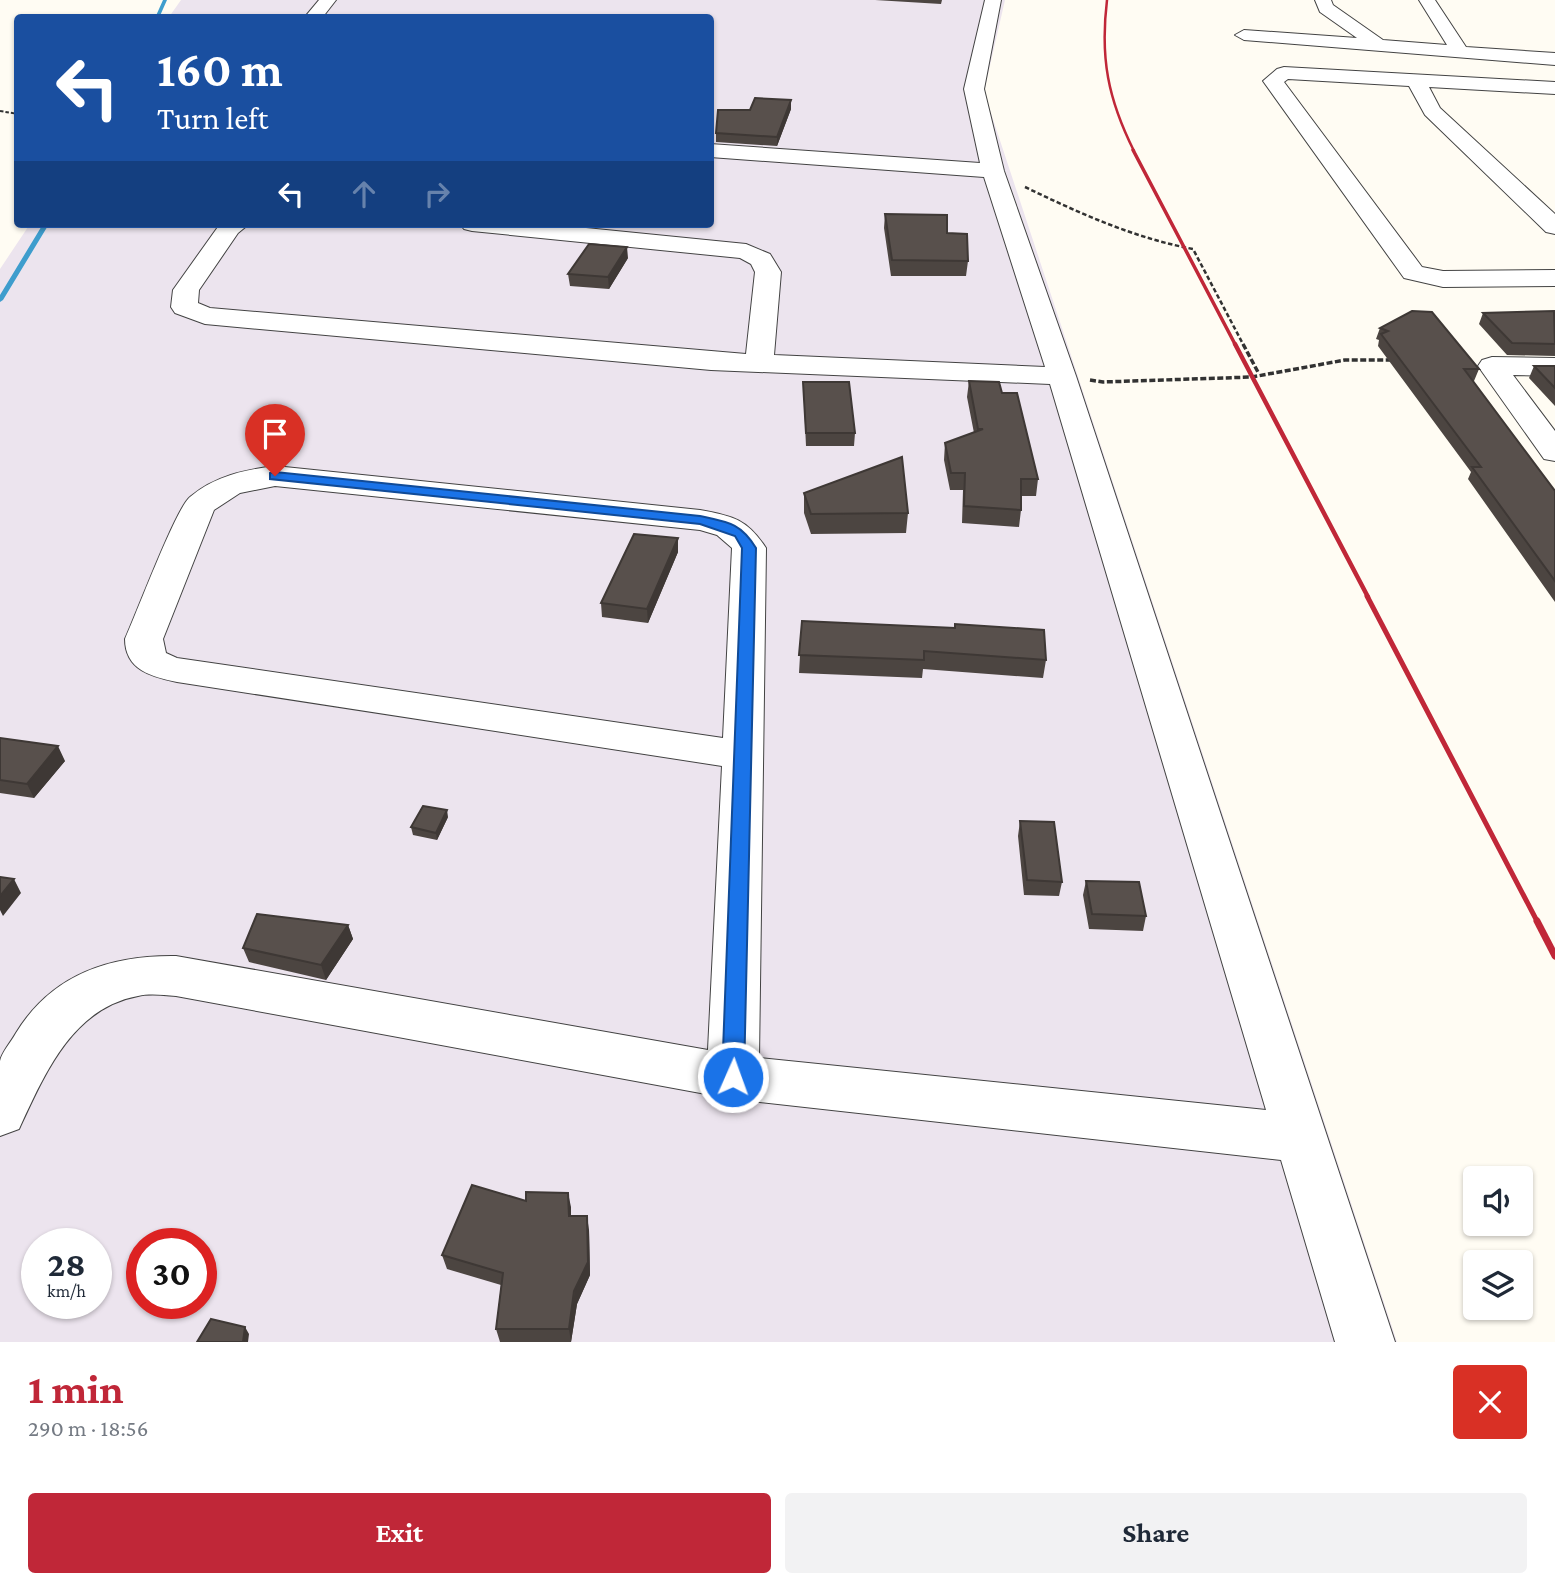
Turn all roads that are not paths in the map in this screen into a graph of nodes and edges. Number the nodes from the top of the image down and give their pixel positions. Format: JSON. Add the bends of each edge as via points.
{"nodes":[{"id":1,"x":327,"y":0,"type":"edge"},
{"id":2,"x":993,"y":0,"type":"edge"},
{"id":3,"x":1323,"y":0,"type":"edge"},
{"id":4,"x":1427,"y":0,"type":"edge"},
{"id":5,"x":315,"y":14,"type":"edge"},
{"id":6,"x":1338,"y":16,"type":"junction"},
{"id":7,"x":1244,"y":36,"type":"dead end"},
{"id":8,"x":1311,"y":40,"type":"junction"},
{"id":9,"x":1378,"y":46,"type":"junction"},
{"id":10,"x":1460,"y":52,"type":"junction"},
{"id":11,"x":1555,"y":59,"type":"edge"},
{"id":12,"x":1415,"y":79,"type":"junction"},
{"id":13,"x":1555,"y":88,"type":"edge"},
{"id":14,"x":714,"y":150,"type":"edge"},
{"id":15,"x":993,"y":171,"type":"junction"},
{"id":16,"x":1555,"y":227,"type":"edge"},
{"id":17,"x":231,"y":228,"type":"edge"},
{"id":18,"x":541,"y":228,"type":"edge"},
{"id":19,"x":1555,"y":278,"type":"edge"},
{"id":20,"x":759,"y":364,"type":"junction"},
{"id":21,"x":1555,"y":366,"type":"edge"},
{"id":22,"x":1062,"y":376,"type":"junction"},
{"id":23,"x":1555,"y":453,"type":"edge"},
{"id":24,"x":743,"y":755,"type":"junction"},
{"id":25,"x":733,"y":1077,"type":"junction"},
{"id":26,"x":0,"y":1113,"type":"edge"},
{"id":27,"x":1302,"y":1138,"type":"junction"},
{"id":28,"x":1365,"y":1342,"type":"edge"}],
"edges":[{"from":1,"to":5,"type":"street"},
{"from":2,"to":15,"type":"street","via":[[974,89]]},
{"from":3,"to":6,"type":"street"},
{"from":4,"to":10,"type":"street"},
{"from":6,"to":8,"type":"street"},
{"from":6,"to":9,"type":"street"},
{"from":7,"to":8,"type":"street"},
{"from":8,"to":9,"type":"street"},
{"from":9,"to":10,"type":"street"},
{"from":10,"to":11,"type":"street"},
{"from":12,"to":13,"type":"street"},
{"from":12,"to":16,"type":"street","via":[[1432,111]]},
{"from":12,"to":19,"type":"street","via":[[1284,73],[1273,81],[1413,273],[1443,279]]},
{"from":14,"to":15,"type":"street"},
{"from":15,"to":22,"type":"street"},
{"from":17,"to":20,"type":"street","via":[[186,290],[184,307],[205,316]]},
{"from":18,"to":20,"type":"street","via":[[746,251],[761,259],[768,272]]},
{"from":20,"to":22,"type":"street"},
{"from":21,"to":23,"type":"street","via":[[1492,366]]},
{"from":22,"to":27,"type":"street"},
{"from":24,"to":24,"type":"street","via":[[749,548],[740,533],[721,524],[275,476],[248,479],[200,505],[144,639],[147,659],[160,667]]},
{"from":24,"to":25,"type":"street"},
{"from":25,"to":26,"type":"street","via":[[176,976],[139,976],[94,988],[58,1014],[31,1049]]},
{"from":25,"to":27,"type":"street"},
{"from":27,"to":28,"type":"street"}]}
